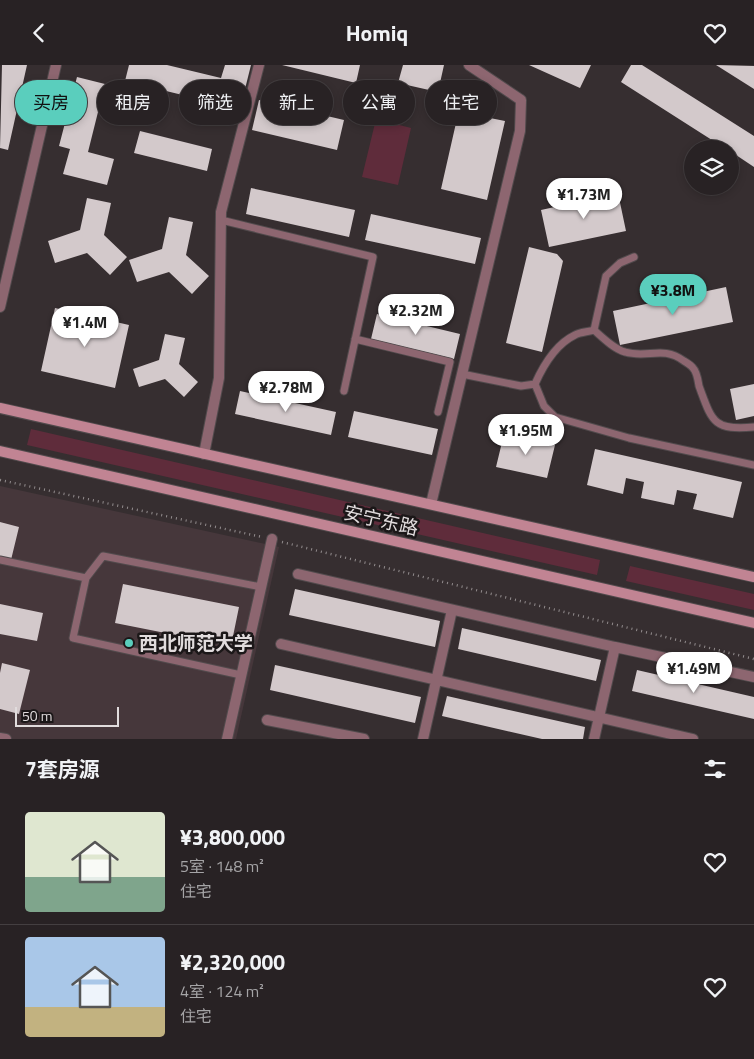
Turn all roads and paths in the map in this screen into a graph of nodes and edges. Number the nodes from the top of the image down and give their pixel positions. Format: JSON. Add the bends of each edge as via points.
{"nodes":[{"id":1,"x":56,"y":65,"type":"edge"},
{"id":2,"x":259,"y":65,"type":"edge"},
{"id":3,"x":469,"y":65,"type":"edge"},
{"id":4,"x":221,"y":220,"type":"junction"},
{"id":5,"x":634,"y":257,"type":"dead end"},
{"id":6,"x":0,"y":307,"type":"edge"},
{"id":7,"x":594,"y":330,"type":"junction"},
{"id":8,"x":355,"y":339,"type":"junction"},
{"id":9,"x":462,"y":374,"type":"junction"},
{"id":10,"x":535,"y":385,"type":"junction"},
{"id":11,"x":344,"y":391,"type":"dead end"},
{"id":12,"x":0,"y":408,"type":"edge"},
{"id":13,"x":438,"y":412,"type":"dead end"},
{"id":14,"x":754,"y":427,"type":"edge"},
{"id":15,"x":0,"y":451,"type":"edge"},
{"id":16,"x":204,"y":454,"type":"junction"},
{"id":17,"x":754,"y":465,"type":"edge"},
{"id":18,"x":0,"y":479,"type":"edge"},
{"id":19,"x":431,"y":505,"type":"junction"},
{"id":20,"x":272,"y":539,"type":"junction"},
{"id":21,"x":0,"y":559,"type":"edge"},
{"id":22,"x":298,"y":574,"type":"dead end"},
{"id":23,"x":754,"y":577,"type":"edge"},
{"id":24,"x":86,"y":578,"type":"junction"},
{"id":25,"x":261,"y":587,"type":"junction"},
{"id":26,"x":452,"y":610,"type":"junction"},
{"id":27,"x":754,"y":623,"type":"edge"},
{"id":28,"x":281,"y":644,"type":"dead end"},
{"id":29,"x":615,"y":647,"type":"junction"},
{"id":30,"x":754,"y":659,"type":"edge"},
{"id":31,"x":242,"y":675,"type":"junction"},
{"id":32,"x":754,"y":677,"type":"edge"},
{"id":33,"x":436,"y":680,"type":"junction"},
{"id":34,"x":599,"y":717,"type":"junction"},
{"id":35,"x":268,"y":720,"type":"dead end"},
{"id":36,"x":0,"y":737,"type":"edge"},
{"id":37,"x":6,"y":739,"type":"edge"},
{"id":38,"x":227,"y":739,"type":"edge"},
{"id":39,"x":364,"y":739,"type":"edge"},
{"id":40,"x":423,"y":739,"type":"edge"},
{"id":41,"x":594,"y":739,"type":"edge"},
{"id":42,"x":693,"y":739,"type":"edge"}],
"edges":[{"from":1,"to":6,"type":"street"},
{"from":2,"to":4,"type":"street"},
{"from":3,"to":9,"type":"street","via":[[521,100],[520,131]]},
{"from":4,"to":8,"type":"lane","via":[[373,257]]},
{"from":4,"to":16,"type":"street","via":[[219,379]]},
{"from":5,"to":7,"type":"lane","via":[[620,263],[606,276]]},
{"from":7,"to":10,"type":"lane","via":[[575,335],[555,351]]},
{"from":7,"to":14,"type":"lane","via":[[625,352],[662,351],[676,355],[693,367],[709,414],[715,422],[733,429]]},
{"from":8,"to":11,"type":"lane"},
{"from":8,"to":13,"type":"lane","via":[[450,362]]},
{"from":9,"to":10,"type":"lane","via":[[521,386]]},
{"from":9,"to":19,"type":"street"},
{"from":10,"to":17,"type":"lane","via":[[544,406],[555,417],[630,438]]},
{"from":12,"to":16,"type":"main road","name":"安宁东路"},
{"from":15,"to":27,"type":"main road","name":"安宁东路"},
{"from":16,"to":19,"type":"main road","name":"安宁东路"},
{"from":18,"to":20,"type":"path"},
{"from":19,"to":23,"type":"main road","name":"安宁东路"},
{"from":20,"to":25,"type":"street"},
{"from":20,"to":30,"type":"path"},
{"from":21,"to":24,"type":"lane"},
{"from":22,"to":26,"type":"street"},
{"from":24,"to":25,"type":"lane","via":[[103,556]]},
{"from":24,"to":31,"type":"lane","via":[[73,638]]},
{"from":25,"to":31,"type":"street"},
{"from":26,"to":29,"type":"street"},
{"from":26,"to":33,"type":"street"},
{"from":28,"to":33,"type":"street"},
{"from":29,"to":32,"type":"street"},
{"from":29,"to":34,"type":"street"},
{"from":31,"to":38,"type":"street"},
{"from":33,"to":34,"type":"street"},
{"from":33,"to":40,"type":"street"},
{"from":34,"to":41,"type":"street"},
{"from":34,"to":42,"type":"street"},
{"from":35,"to":39,"type":"street"},
{"from":36,"to":37,"type":"street"}]}
